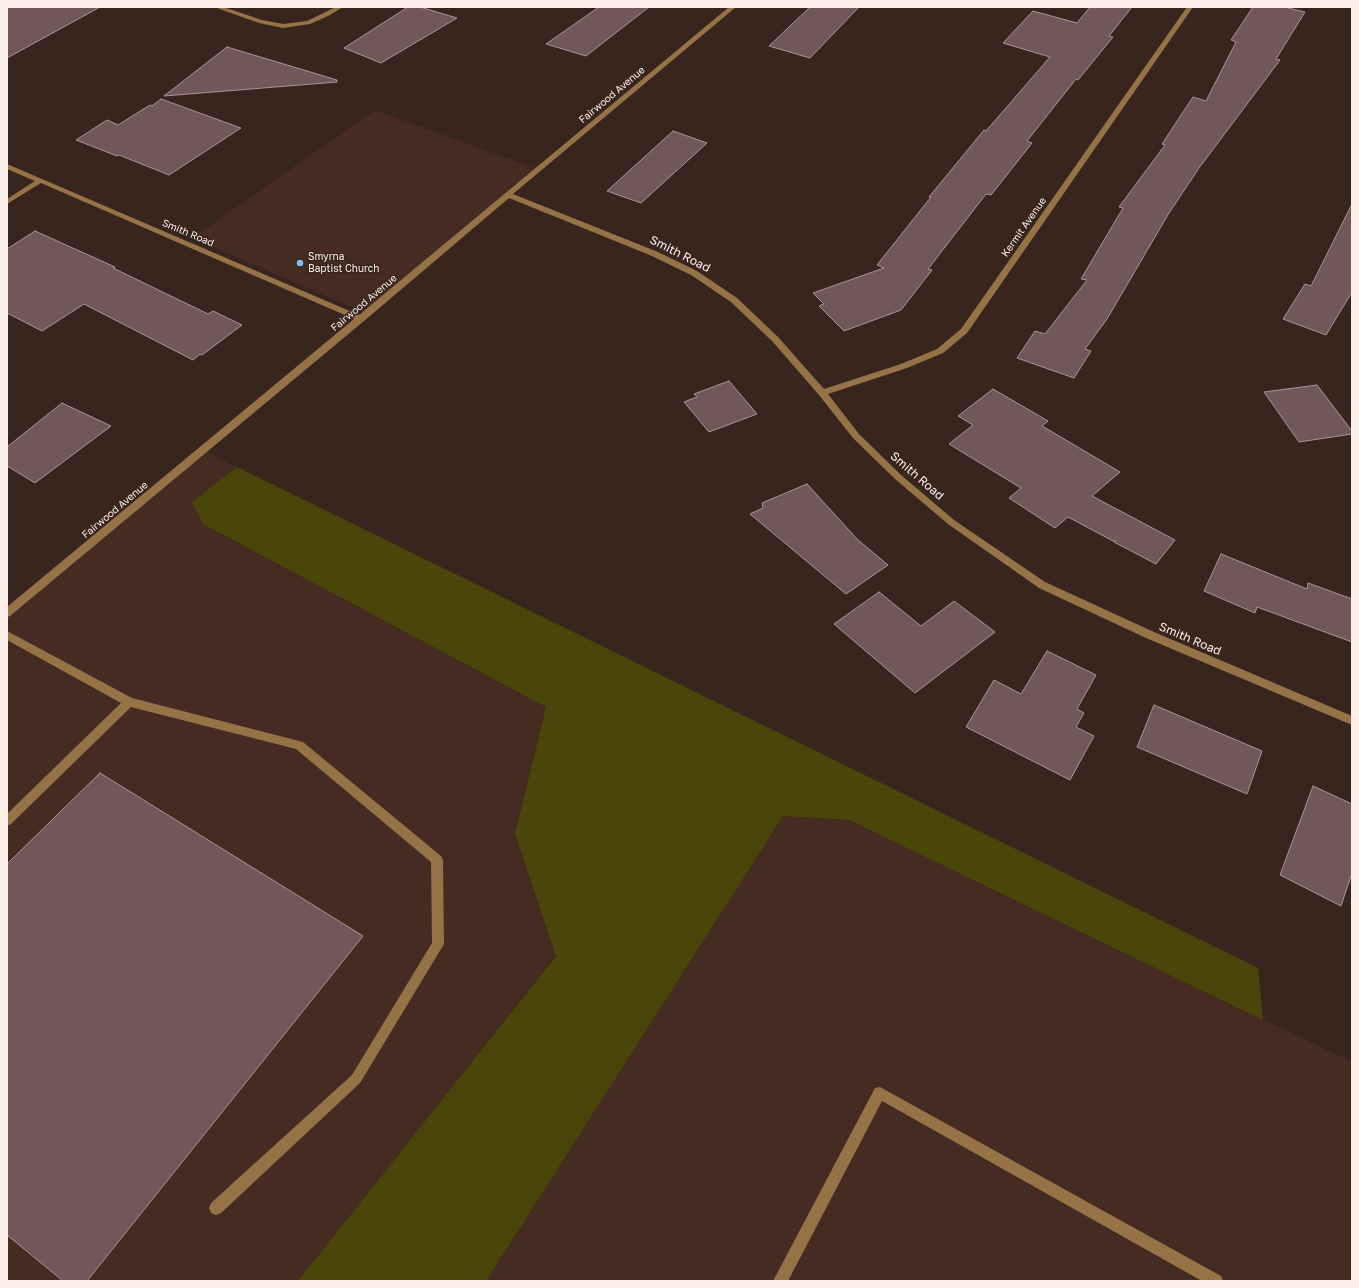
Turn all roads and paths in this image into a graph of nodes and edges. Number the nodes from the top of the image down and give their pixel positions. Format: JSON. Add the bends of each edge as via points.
{"nodes":[{"id":1,"x":217,"y":7,"type":"edge"},
{"id":2,"x":340,"y":7,"type":"edge"},
{"id":3,"x":733,"y":7,"type":"edge"},
{"id":4,"x":1190,"y":7,"type":"edge"},
{"id":5,"x":7,"y":166,"type":"edge"},
{"id":6,"x":40,"y":181,"type":"junction"},
{"id":7,"x":508,"y":195,"type":"junction"},
{"id":8,"x":7,"y":202,"type":"edge"},
{"id":9,"x":361,"y":319,"type":"junction"},
{"id":10,"x":822,"y":393,"type":"junction"},
{"id":11,"x":7,"y":613,"type":"edge"},
{"id":12,"x":7,"y":635,"type":"edge"},
{"id":13,"x":129,"y":702,"type":"junction"},
{"id":14,"x":1352,"y":721,"type":"edge"},
{"id":15,"x":7,"y":820,"type":"edge"},
{"id":16,"x":216,"y":1208,"type":"dead end"},
{"id":17,"x":780,"y":1281,"type":"edge"},
{"id":18,"x":1216,"y":1281,"type":"edge"}],
"edges":[{"from":1,"to":2,"type":"street","via":[[260,22],[283,26],[308,23]]},
{"from":3,"to":7,"type":"street","name":"Fairwood Avenue"},
{"from":4,"to":10,"type":"street","name":"Kermit Avenue","via":[[964,331],[940,351],[904,366]]},
{"from":5,"to":6,"type":"street","name":"Smith Road"},
{"from":6,"to":8,"type":"street"},
{"from":6,"to":9,"type":"street","name":"Smith Road"},
{"from":7,"to":9,"type":"street","name":"Fairwood Avenue"},
{"from":7,"to":10,"type":"street","name":"Smith Road","via":[[616,237],[694,273],[734,300],[775,339]]},
{"from":9,"to":11,"type":"street","name":"Fairwood Avenue"},
{"from":10,"to":14,"type":"street","name":"Smith Road","via":[[856,436],[898,477],[951,522],[1042,585],[1150,635]]},
{"from":12,"to":13,"type":"street"},
{"from":13,"to":15,"type":"street"},
{"from":13,"to":16,"type":"street","via":[[299,745],[437,860],[438,944],[356,1079]]},
{"from":17,"to":18,"type":"street","via":[[880,1093]]}]}
